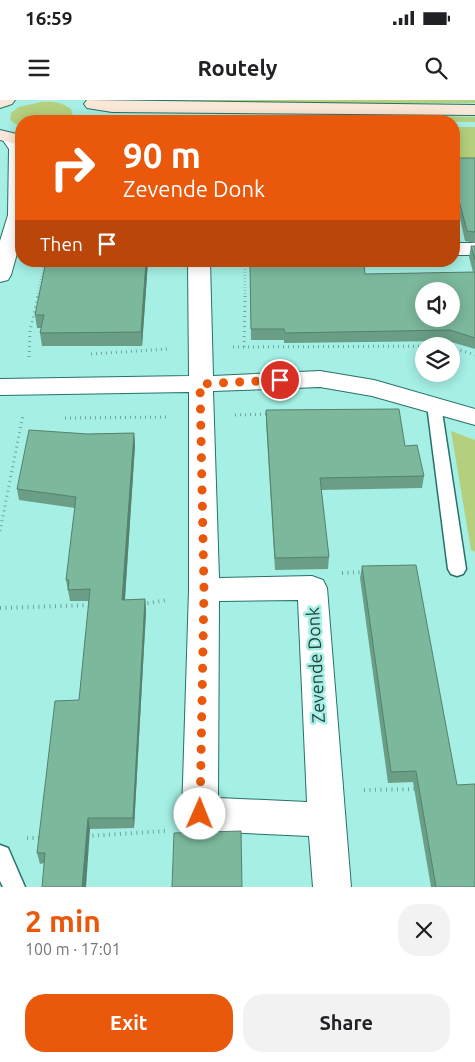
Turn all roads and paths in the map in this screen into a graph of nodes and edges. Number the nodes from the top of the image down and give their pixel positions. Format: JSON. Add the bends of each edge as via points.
{"nodes":[{"id":1,"x":6,"y":100,"type":"edge"},
{"id":2,"x":0,"y":103,"type":"edge"},
{"id":3,"x":91,"y":108,"type":"edge"},
{"id":4,"x":266,"y":108,"type":"junction"},
{"id":5,"x":475,"y":110,"type":"edge"},
{"id":6,"x":180,"y":115,"type":"edge"},
{"id":7,"x":15,"y":224,"type":"edge"},
{"id":8,"x":460,"y":249,"type":"edge"},
{"id":9,"x":475,"y":249,"type":"edge"},
{"id":10,"x":199,"y":267,"type":"edge"},
{"id":11,"x":245,"y":267,"type":"edge"},
{"id":12,"x":0,"y":275,"type":"edge"},
{"id":13,"x":244,"y":347,"type":"dead end"},
{"id":14,"x":460,"y":350,"type":"edge"},
{"id":15,"x":475,"y":355,"type":"edge"},
{"id":16,"x":200,"y":384,"type":"junction"},
{"id":17,"x":0,"y":386,"type":"edge"},
{"id":18,"x":434,"y":405,"type":"junction"},
{"id":19,"x":475,"y":417,"type":"edge"},
{"id":20,"x":456,"y":570,"type":"dead end"},
{"id":21,"x":369,"y":572,"type":"edge"},
{"id":22,"x":312,"y":588,"type":"junction"},
{"id":23,"x":204,"y":590,"type":"junction"},
{"id":24,"x":136,"y":604,"type":"edge"},
{"id":25,"x":97,"y":605,"type":"edge"},
{"id":26,"x":0,"y":608,"type":"edge"},
{"id":27,"x":428,"y":788,"type":"edge"},
{"id":28,"x":324,"y":805,"type":"junction"},
{"id":29,"x":200,"y":814,"type":"junction"},
{"id":30,"x":83,"y":836,"type":"edge"},
{"id":31,"x":24,"y":838,"type":"dead end"},
{"id":32,"x":53,"y":838,"type":"edge"},
{"id":33,"x":0,"y":855,"type":"edge"},
{"id":34,"x":14,"y":887,"type":"edge"},
{"id":35,"x":332,"y":887,"type":"edge"}],
"edges":[{"from":1,"to":2,"type":"main road"},
{"from":3,"to":4,"type":"main road"},
{"from":4,"to":5,"type":"main road"},
{"from":4,"to":6,"type":"main road"},
{"from":7,"to":12,"type":"street"},
{"from":8,"to":9,"type":"street"},
{"from":10,"to":16,"type":"street"},
{"from":11,"to":13,"type":"path"},
{"from":14,"to":15,"type":"path"},
{"from":16,"to":17,"type":"street"},
{"from":16,"to":18,"type":"street","via":[[320,379],[374,388]]},
{"from":16,"to":23,"type":"street"},
{"from":18,"to":19,"type":"street"},
{"from":18,"to":20,"type":"lane"},
{"from":21,"to":22,"type":"path","via":[[330,573]]},
{"from":22,"to":23,"type":"street","name":"Zevende Donk"},
{"from":22,"to":28,"type":"street","name":"Zevende Donk"},
{"from":23,"to":24,"type":"path","via":[[155,603]]},
{"from":23,"to":29,"type":"street"},
{"from":25,"to":26,"type":"path"},
{"from":27,"to":28,"type":"path"},
{"from":28,"to":29,"type":"street"},
{"from":28,"to":35,"type":"street","name":"Zevende Donk"},
{"from":29,"to":30,"type":"path","via":[[182,830]]},
{"from":31,"to":32,"type":"path"},
{"from":33,"to":34,"type":"lane"}]}
